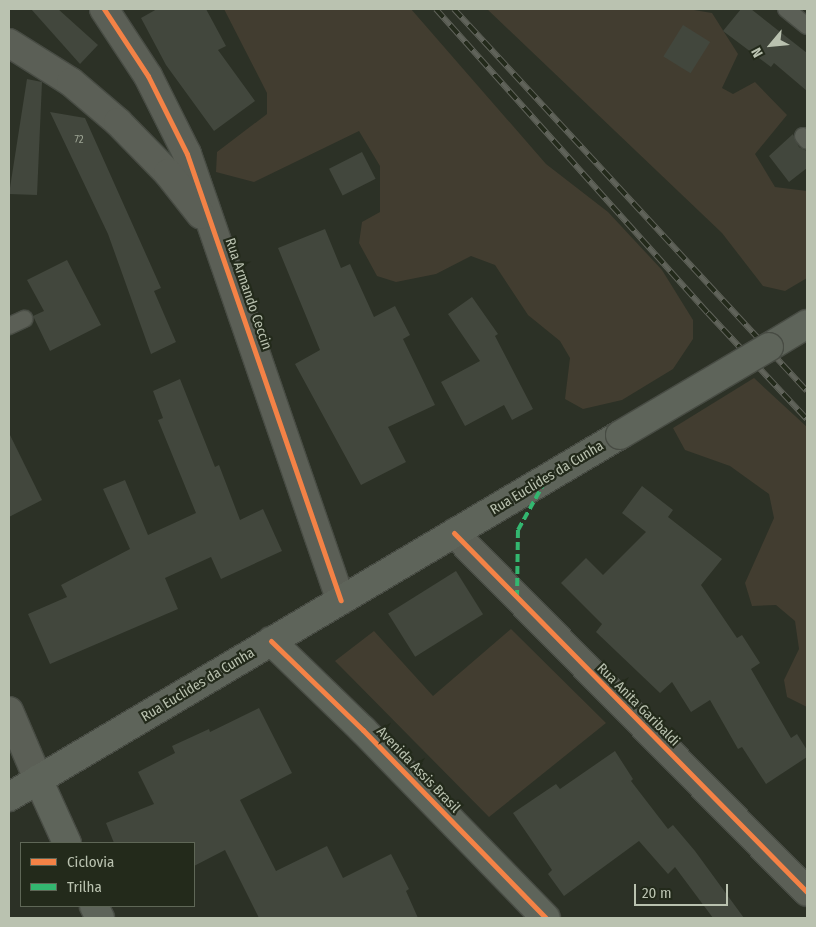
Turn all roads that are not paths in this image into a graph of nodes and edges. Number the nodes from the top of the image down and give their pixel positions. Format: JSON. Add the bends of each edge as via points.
{"nodes":[{"id":1,"x":104,"y":9,"type":"edge"},
{"id":2,"x":786,"y":9,"type":"edge"},
{"id":3,"x":807,"y":26,"type":"edge"},
{"id":4,"x":9,"y":43,"type":"edge"},
{"id":5,"x":215,"y":234,"type":"junction"},
{"id":6,"x":24,"y":319,"type":"dead end"},
{"id":7,"x":807,"y":324,"type":"edge"},
{"id":8,"x":9,"y":326,"type":"edge"},
{"id":9,"x":454,"y":533,"type":"junction"},
{"id":10,"x":342,"y":600,"type":"junction"},
{"id":11,"x":271,"y":641,"type":"junction"},
{"id":12,"x":9,"y":711,"type":"edge"},
{"id":13,"x":38,"y":779,"type":"junction"},
{"id":14,"x":9,"y":797,"type":"edge"},
{"id":15,"x":67,"y":842,"type":"edge"},
{"id":16,"x":807,"y":892,"type":"edge"},
{"id":17,"x":546,"y":918,"type":"edge"}],
"edges":[{"from":1,"to":5,"type":"street","name":"Rua Armando Ceccin","via":[[148,76],[187,154]]},
{"from":2,"to":3,"type":"lane"},
{"from":4,"to":5,"type":"street","via":[[71,82],[118,122],[168,173]]},
{"from":5,"to":10,"type":"street","name":"Rua Armando Ceccin"},
{"from":6,"to":8,"type":"lane"},
{"from":7,"to":9,"type":"main road","name":"Rua Euclides da Cunha","bridge":true},
{"from":9,"to":10,"type":"main road","name":"Rua Euclides da Cunha"},
{"from":9,"to":16,"type":"street","name":"Rua Anita Garibaldi"},
{"from":10,"to":11,"type":"main road","name":"Rua Euclides da Cunha"},
{"from":11,"to":13,"type":"main road","name":"Rua Euclides da Cunha"},
{"from":11,"to":17,"type":"main road","name":"Avenida Assis Brasil","via":[[363,730]]},
{"from":12,"to":13,"type":"street"},
{"from":13,"to":14,"type":"main road","name":"Rua Euclides da Cunha"},
{"from":13,"to":15,"type":"main road"}]}
